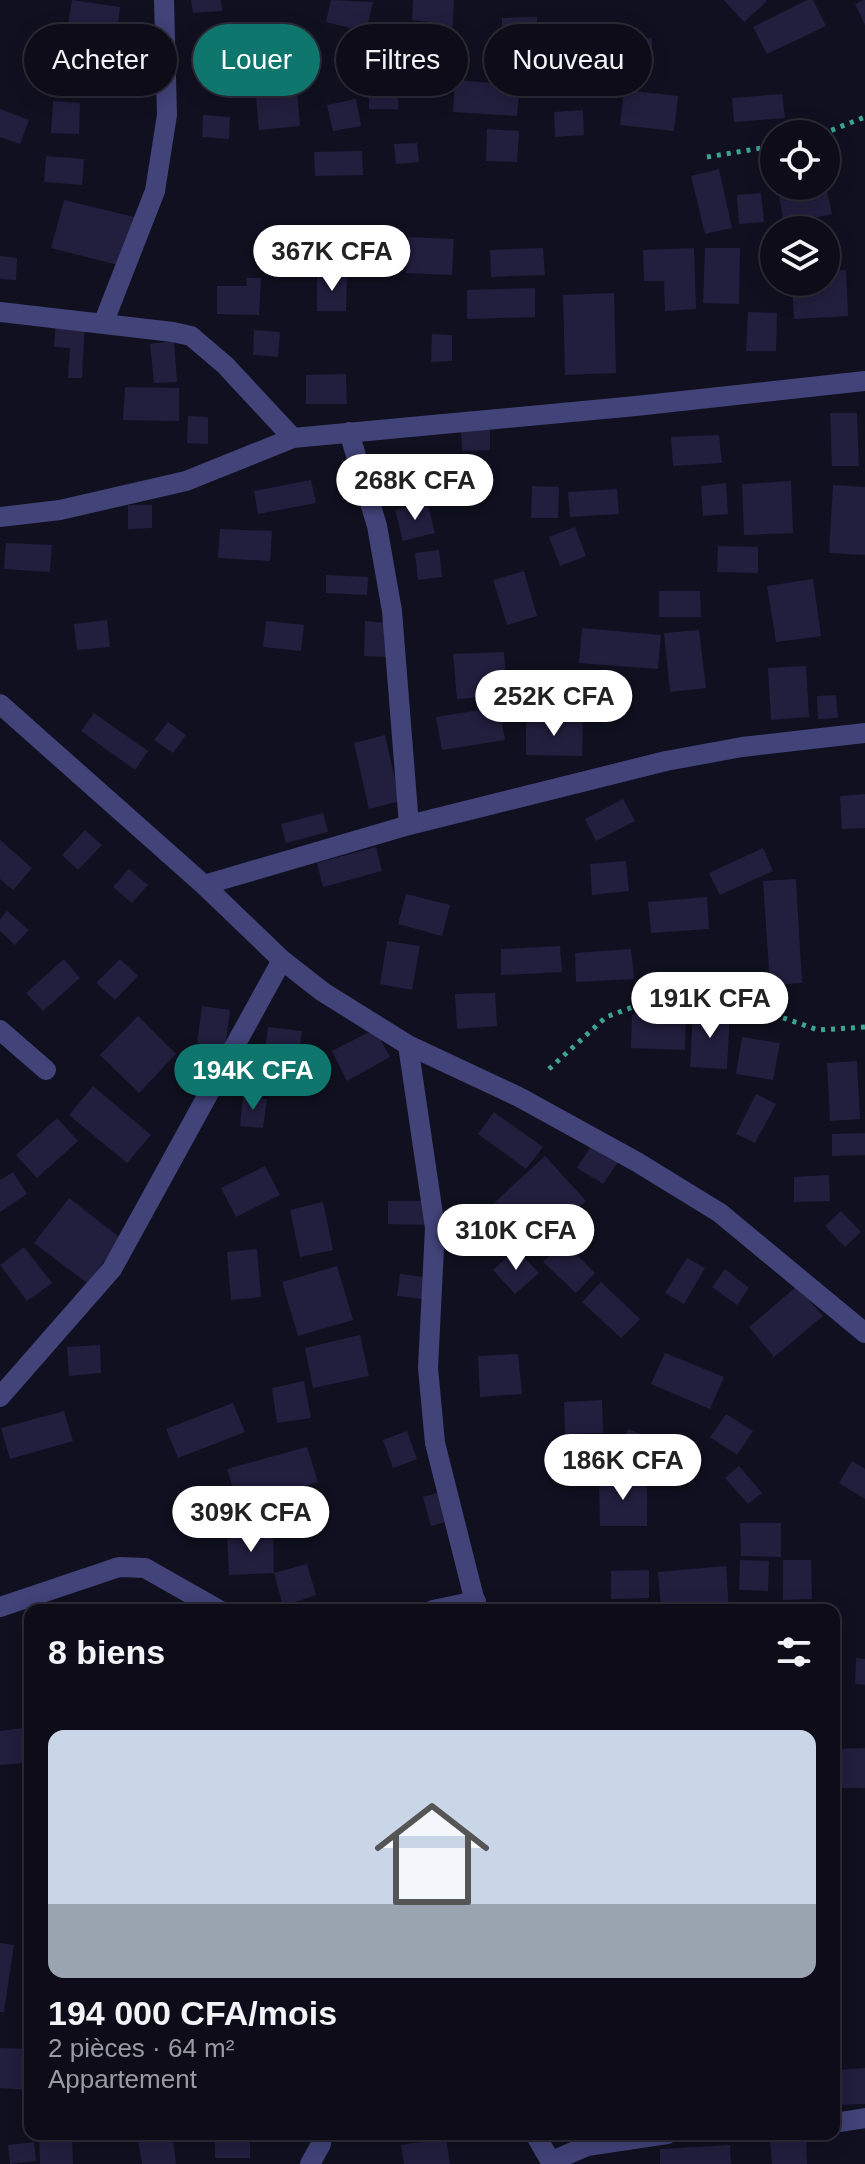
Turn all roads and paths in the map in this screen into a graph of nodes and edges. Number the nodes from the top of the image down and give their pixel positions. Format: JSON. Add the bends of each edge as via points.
{"nodes":[{"id":1,"x":164,"y":0,"type":"edge"},
{"id":2,"x":865,"y":117,"type":"edge"},
{"id":3,"x":840,"y":127,"type":"edge"},
{"id":4,"x":760,"y":148,"type":"edge"},
{"id":5,"x":707,"y":157,"type":"dead end"},
{"id":6,"x":0,"y":312,"type":"edge"},
{"id":7,"x":103,"y":324,"type":"junction"},
{"id":8,"x":865,"y":381,"type":"edge"},
{"id":9,"x":349,"y":432,"type":"junction"},
{"id":10,"x":293,"y":438,"type":"junction"},
{"id":11,"x":0,"y":517,"type":"edge"},
{"id":12,"x":0,"y":704,"type":"edge"},
{"id":13,"x":865,"y":733,"type":"edge"},
{"id":14,"x":409,"y":825,"type":"junction"},
{"id":15,"x":204,"y":885,"type":"junction"},
{"id":16,"x":282,"y":960,"type":"junction"},
{"id":17,"x":865,"y":1027,"type":"edge"},
{"id":18,"x":0,"y":1030,"type":"edge"},
{"id":19,"x":408,"y":1045,"type":"junction"},
{"id":20,"x":46,"y":1070,"type":"dead end"},
{"id":21,"x":519,"y":1097,"type":"junction"},
{"id":22,"x":865,"y":1333,"type":"edge"},
{"id":23,"x":0,"y":1397,"type":"edge"},
{"id":24,"x":208,"y":1604,"type":"edge"},
{"id":25,"x":476,"y":1604,"type":"edge"},
{"id":26,"x":0,"y":1607,"type":"edge"},
{"id":27,"x":865,"y":2118,"type":"edge"},
{"id":28,"x":840,"y":2122,"type":"edge"},
{"id":29,"x":321,"y":2140,"type":"edge"},
{"id":30,"x":538,"y":2140,"type":"edge"},
{"id":31,"x":627,"y":2140,"type":"edge"},
{"id":32,"x":551,"y":2163,"type":"edge"},
{"id":33,"x":310,"y":2164,"type":"edge"}],
"edges":[{"from":1,"to":7,"type":"street","via":[[167,115],[155,191]]},
{"from":2,"to":3,"type":"path"},
{"from":4,"to":5,"type":"path"},
{"from":6,"to":7,"type":"street"},
{"from":7,"to":10,"type":"street","via":[[191,336]]},
{"from":8,"to":9,"type":"street"},
{"from":9,"to":10,"type":"street"},
{"from":9,"to":14,"type":"street","via":[[377,526],[392,611]]},
{"from":10,"to":11,"type":"street","via":[[186,481],[60,510]]},
{"from":12,"to":15,"type":"street"},
{"from":13,"to":14,"type":"street","via":[[666,761]]},
{"from":14,"to":15,"type":"street"},
{"from":15,"to":16,"type":"street"},
{"from":16,"to":19,"type":"street"},
{"from":16,"to":23,"type":"street","via":[[112,1269]]},
{"from":17,"to":21,"type":"path","via":[[818,1030],[735,1001],[649,1001],[606,1017]]},
{"from":18,"to":20,"type":"street"},
{"from":19,"to":21,"type":"street"},
{"from":19,"to":25,"type":"street","via":[[435,1228],[428,1368],[435,1443]]},
{"from":21,"to":22,"type":"street","via":[[720,1213]]},
{"from":24,"to":26,"type":"street","via":[[145,1568],[119,1567]]},
{"from":27,"to":28,"type":"street"},
{"from":29,"to":33,"type":"street"},
{"from":30,"to":32,"type":"street"},
{"from":31,"to":32,"type":"street","via":[[587,2146]]}]}
